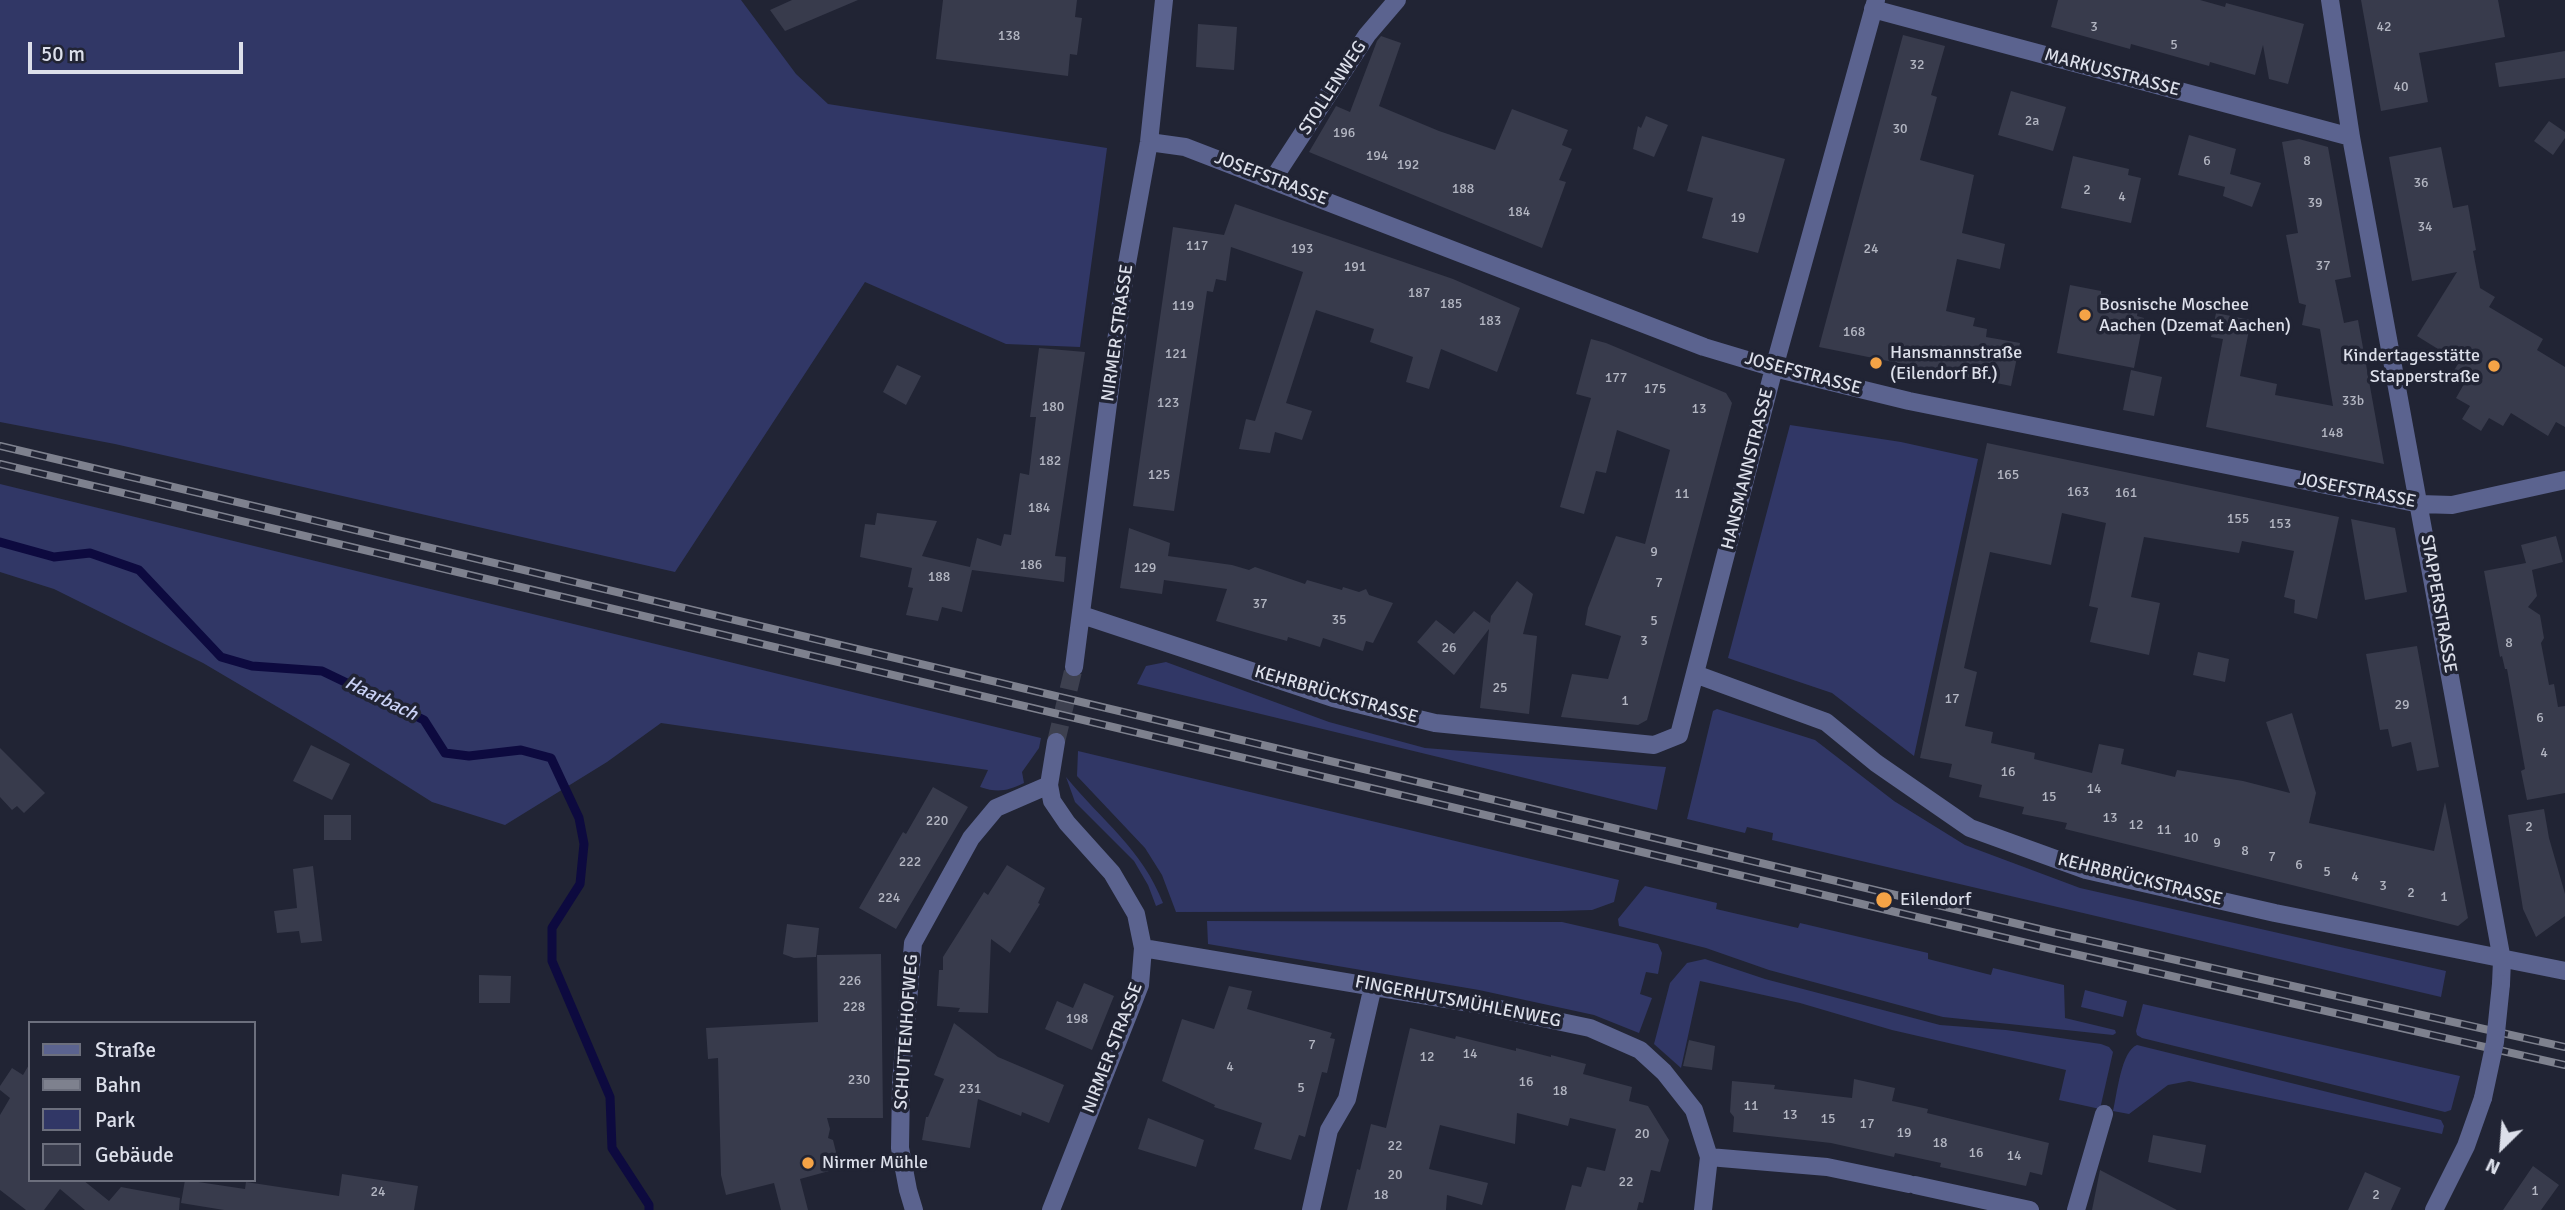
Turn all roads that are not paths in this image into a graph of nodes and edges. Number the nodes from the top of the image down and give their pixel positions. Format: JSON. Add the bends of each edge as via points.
{"nodes":[{"id":1,"x":1164,"y":0,"type":"edge"},
{"id":2,"x":1397,"y":0,"type":"edge"},
{"id":3,"x":2330,"y":0,"type":"edge"},
{"id":4,"x":1875,"y":5,"type":"edge"},
{"id":5,"x":2351,"y":137,"type":"junction"},
{"id":6,"x":1149,"y":142,"type":"junction"},
{"id":7,"x":1273,"y":179,"type":"junction"},
{"id":8,"x":1774,"y":368,"type":"junction"},
{"id":9,"x":2565,"y":480,"type":"edge"},
{"id":10,"x":2420,"y":504,"type":"junction"},
{"id":11,"x":1082,"y":615,"type":"junction"},
{"id":12,"x":1074,"y":667,"type":"tunnel mouth"},
{"id":13,"x":1695,"y":674,"type":"junction"},
{"id":14,"x":1679,"y":735,"type":"joint"},
{"id":15,"x":1056,"y":741,"type":"tunnel mouth"},
{"id":16,"x":1049,"y":785,"type":"junction"},
{"id":17,"x":1143,"y":948,"type":"junction"},
{"id":18,"x":2502,"y":960,"type":"junction"},
{"id":19,"x":2565,"y":971,"type":"edge"},
{"id":20,"x":1373,"y":986,"type":"junction"},
{"id":21,"x":2104,"y":1114,"type":"dead end"},
{"id":22,"x":1709,"y":1157,"type":"junction"},
{"id":23,"x":914,"y":1210,"type":"edge"},
{"id":24,"x":1051,"y":1210,"type":"edge"},
{"id":25,"x":1311,"y":1210,"type":"edge"},
{"id":26,"x":1703,"y":1210,"type":"edge"},
{"id":27,"x":2030,"y":1210,"type":"edge"},
{"id":28,"x":2076,"y":1210,"type":"edge"},
{"id":29,"x":2434,"y":1210,"type":"edge"}],
"edges":[{"from":1,"to":6,"type":"street","name":"NIRMER STRASSE"},
{"from":2,"to":7,"type":"street","name":"STOLLENWEG","via":[[1367,35]]},
{"from":3,"to":5,"type":"street","name":"STAPPERSTRASSE"},
{"from":4,"to":5,"type":"street","name":"MARKUSSTRASSE"},
{"from":4,"to":8,"type":"street","name":"HANSMANNSTRASSE"},
{"from":5,"to":10,"type":"street","name":"STAPPERSTRASSE"},
{"from":6,"to":7,"type":"street","name":"JOSEFSTRASSE","via":[[1185,147]]},
{"from":6,"to":11,"type":"street","name":"NIRMER STRASSE","via":[[1124,280]]},
{"from":7,"to":8,"type":"street","name":"JOSEFSTRASSE","via":[[1704,347]]},
{"from":8,"to":10,"type":"street","name":"JOSEFSTRASSE","via":[[1909,401]]},
{"from":8,"to":13,"type":"street","name":"HANSMANNSTRASSE"},
{"from":9,"to":10,"type":"street","name":"JOSEFSTRASSE","via":[[2452,505]]},
{"from":10,"to":18,"type":"street","name":"STAPPERSTRASSE"},
{"from":11,"to":12,"type":"street","name":"NIRMER STRASSE"},
{"from":11,"to":14,"type":"street","name":"KEHRBRÜCKSTRASSE","via":[[1333,698],[1434,723],[1654,745]]},
{"from":13,"to":14,"type":"street","name":"HANSMANNSTRASSE"},
{"from":13,"to":18,"type":"street","name":"KEHRBRÜCKSTRASSE","via":[[1826,722],[1970,828],[2085,870]]},
{"from":15,"to":16,"type":"street"},
{"from":16,"to":17,"type":"street","name":"NIRMER STRASSE","via":[[1052,802],[1125,894],[1136,914]]},
{"from":16,"to":23,"type":"street","name":"SCHUTTENHOFWEG","via":[[996,808],[971,838],[913,943],[901,1083],[901,1147]]},
{"from":17,"to":20,"type":"street","name":"FINGERHUTSMÜHLENWEG"},
{"from":17,"to":24,"type":"street","name":"NIRMER STRASSE","via":[[1140,985]]},
{"from":18,"to":19,"type":"street","name":"KEHRBRÜCKSTRASSE"},
{"from":18,"to":29,"type":"street","name":"STAPPERSTRASSE","bridge":true,"via":[[2495,1042],[2483,1098],[2466,1146]]},
{"from":20,"to":22,"type":"street","name":"FINGERHUTSMÜHLENWEG","via":[[1590,1028],[1640,1050],[1694,1110]]},
{"from":20,"to":25,"type":"street","via":[[1347,1099],[1329,1130]]},
{"from":21,"to":28,"type":"street"},
{"from":22,"to":26,"type":"street","name":"FINGERHUTSMÜHLENWEG"},
{"from":22,"to":27,"type":"street","via":[[1827,1167]]}]}
